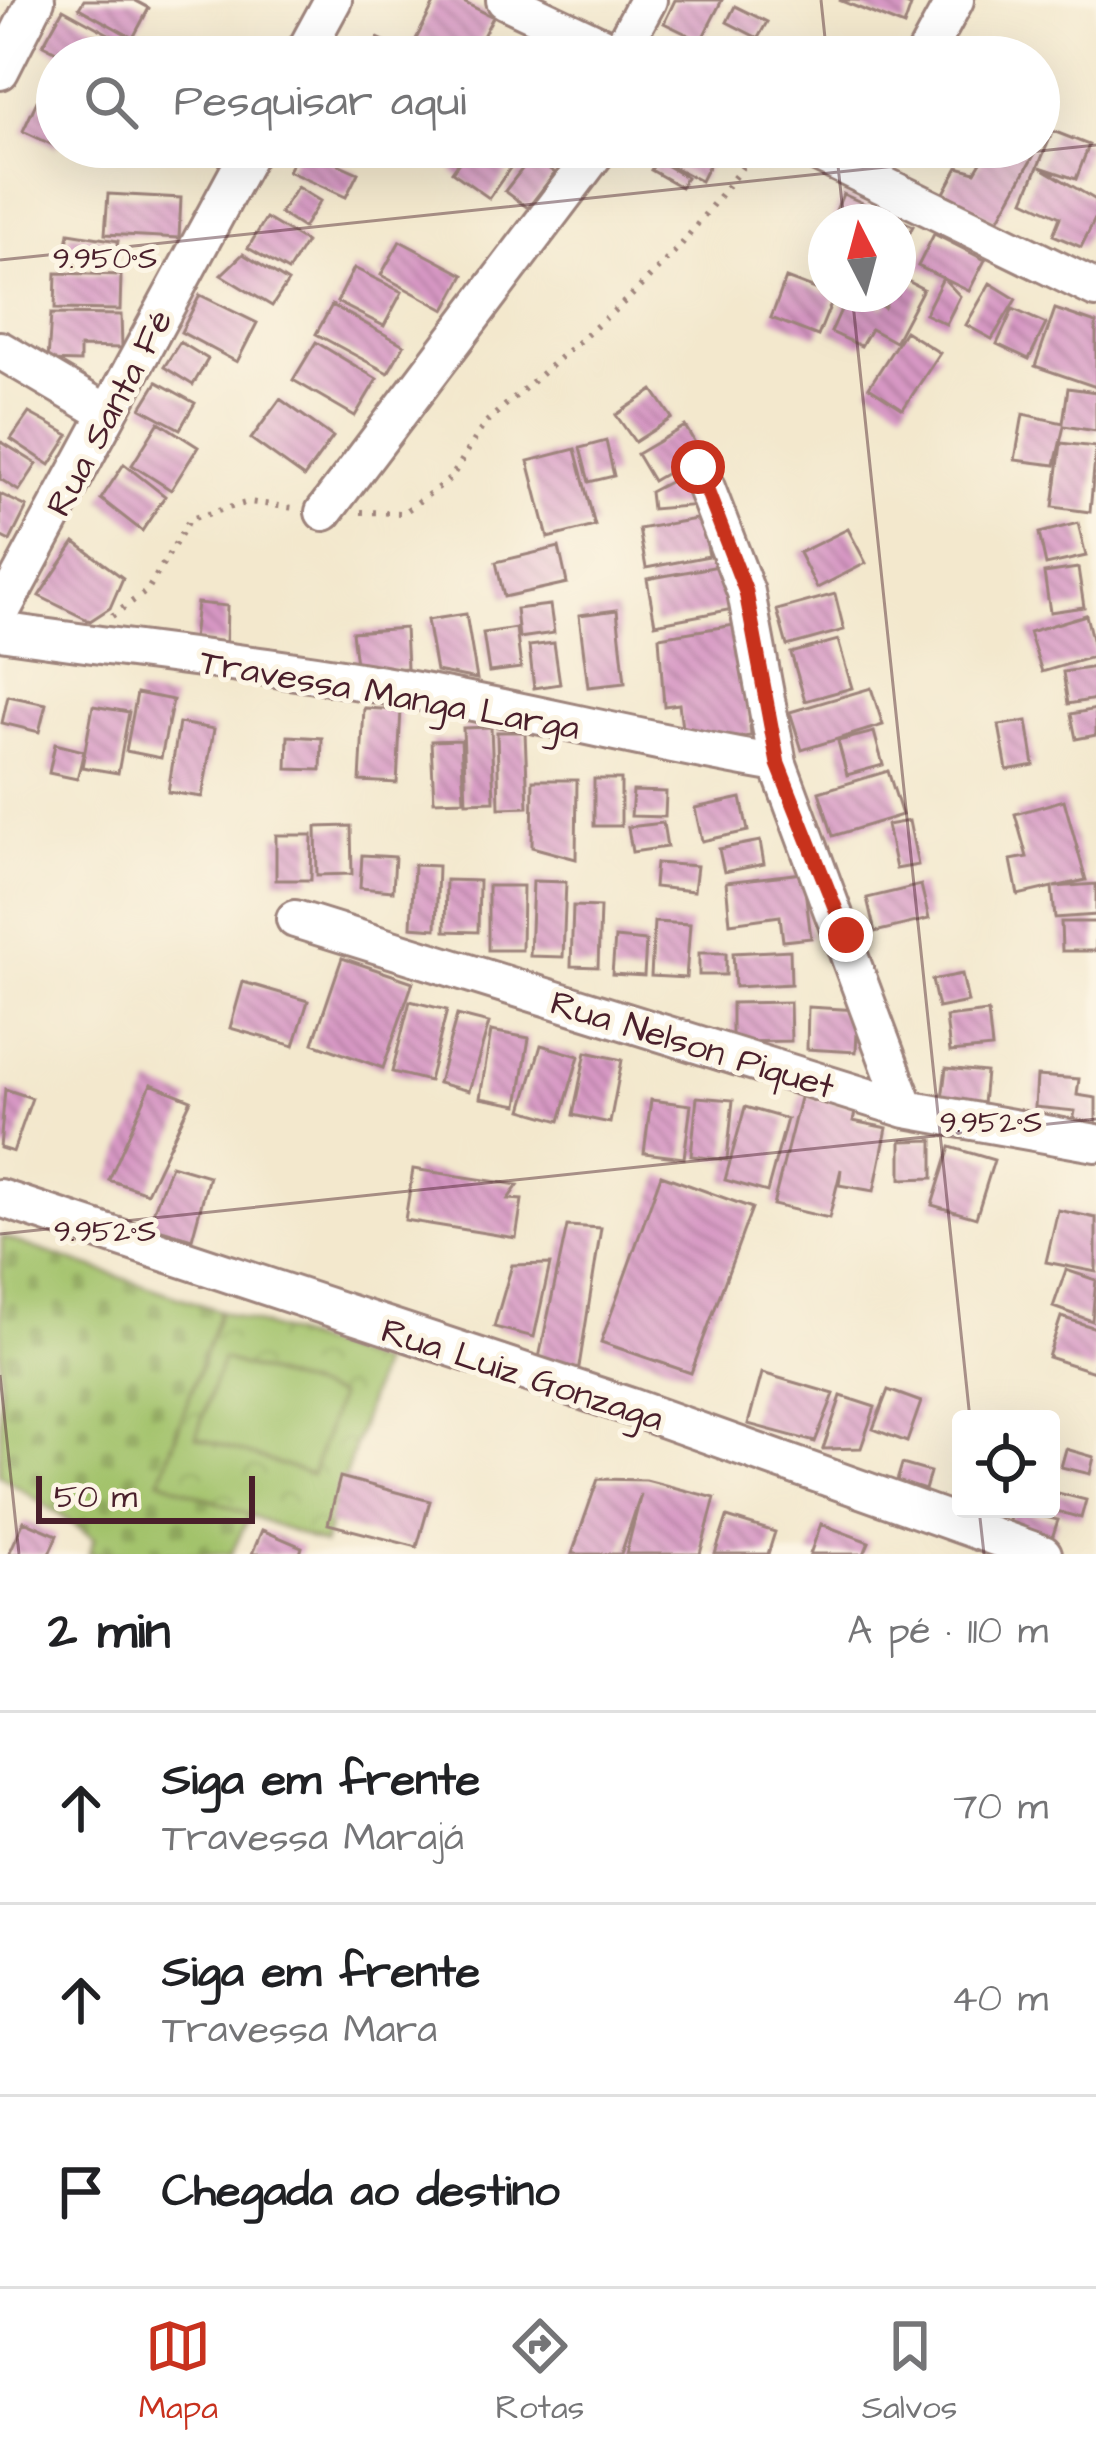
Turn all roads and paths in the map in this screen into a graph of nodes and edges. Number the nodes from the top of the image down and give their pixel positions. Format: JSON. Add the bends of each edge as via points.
{"nodes":[{"id":1,"x":36,"y":0,"type":"edge"},
{"id":2,"x":333,"y":0,"type":"edge"},
{"id":3,"x":505,"y":0,"type":"edge"},
{"id":4,"x":648,"y":0,"type":"edge"},
{"id":5,"x":955,"y":0,"type":"edge"},
{"id":6,"x":313,"y":36,"type":"edge"},
{"id":7,"x":582,"y":36,"type":"edge"},
{"id":8,"x":631,"y":36,"type":"edge"},
{"id":9,"x":935,"y":36,"type":"edge"},
{"id":10,"x":0,"y":71,"type":"edge"},
{"id":11,"x":241,"y":168,"type":"edge"},
{"id":12,"x":584,"y":168,"type":"edge"},
{"id":13,"x":882,"y":168,"type":"edge"},
{"id":14,"x":1096,"y":289,"type":"edge"},
{"id":15,"x":0,"y":350,"type":"edge"},
{"id":16,"x":107,"y":413,"type":"junction"},
{"id":17,"x":698,"y":467,"type":"dead end"},
{"id":18,"x":324,"y":512,"type":"dead end"},
{"id":19,"x":0,"y":614,"type":"edge"},
{"id":20,"x":0,"y":631,"type":"edge"},
{"id":21,"x":778,"y":764,"type":"junction"},
{"id":22,"x":295,"y":919,"type":"dead end"},
{"id":23,"x":906,"y":1108,"type":"junction"},
{"id":24,"x":1096,"y":1143,"type":"edge"},
{"id":25,"x":0,"y":1198,"type":"edge"},
{"id":26,"x":1043,"y":1554,"type":"edge"}],
"edges":[{"from":1,"to":10,"type":"street"},
{"from":2,"to":6,"type":"street"},
{"from":3,"to":7,"type":"street"},
{"from":4,"to":8,"type":"street"},
{"from":5,"to":9,"type":"street"},
{"from":11,"to":16,"type":"street","name":"Rua Santa Fé"},
{"from":12,"to":18,"type":"street"},
{"from":13,"to":14,"type":"street"},
{"from":15,"to":16,"type":"street"},
{"from":16,"to":19,"type":"street","name":"Rua Santa Fé"},
{"from":17,"to":21,"type":"street","via":[[746,592]]},
{"from":20,"to":21,"type":"street","name":"Travessa Manga Larga","via":[[392,686]]},
{"from":21,"to":23,"type":"street"},
{"from":22,"to":23,"type":"street","name":"Rua Nelson Piquet"},
{"from":23,"to":24,"type":"street","name":"Rua Nelson Piquet"},
{"from":25,"to":26,"type":"street","name":"Rua Luiz Gonzaga","via":[[631,1407]]}]}
